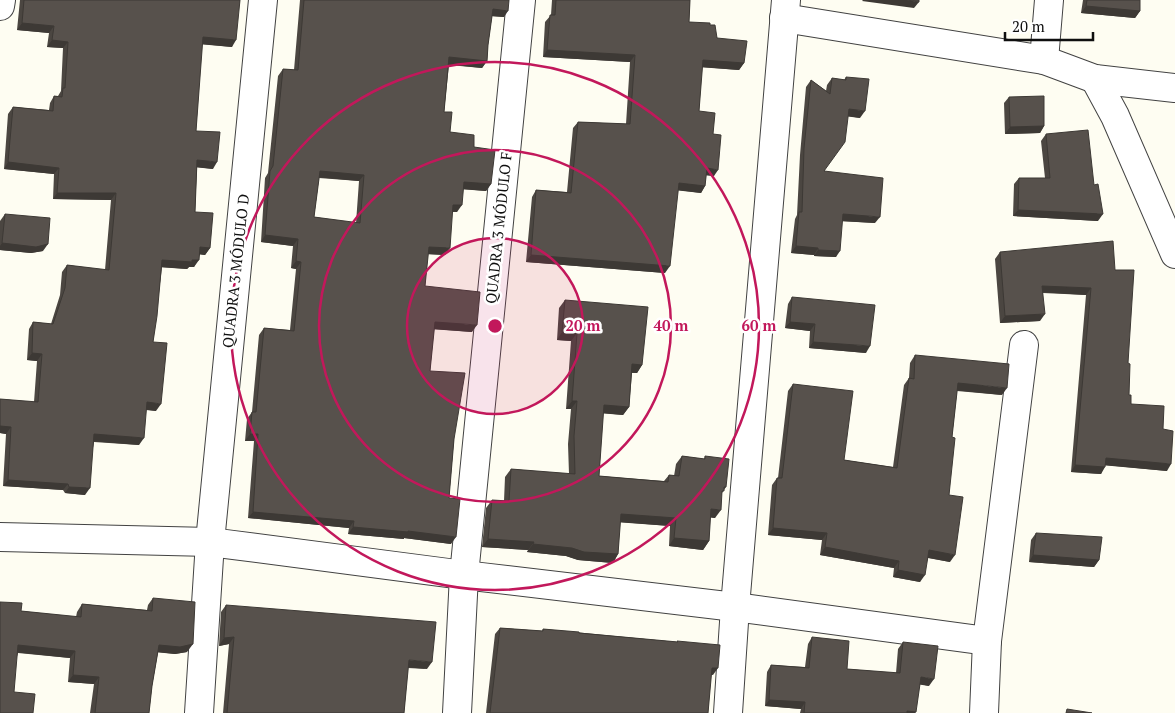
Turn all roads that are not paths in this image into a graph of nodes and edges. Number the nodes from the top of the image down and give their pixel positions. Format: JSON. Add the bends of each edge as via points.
{"nodes":[{"id":1,"x":1,"y":0,"type":"edge"},
{"id":2,"x":263,"y":0,"type":"edge"},
{"id":3,"x":521,"y":0,"type":"edge"},
{"id":4,"x":1049,"y":0,"type":"edge"},
{"id":5,"x":0,"y":6,"type":"edge"},
{"id":6,"x":785,"y":9,"type":"edge"},
{"id":7,"x":1044,"y":60,"type":"junction"},
{"id":8,"x":1096,"y":79,"type":"junction"},
{"id":9,"x":1175,"y":88,"type":"edge"},
{"id":10,"x":1175,"y":254,"type":"edge"},
{"id":11,"x":1024,"y":345,"type":"dead end"},
{"id":12,"x":0,"y":537,"type":"edge"},
{"id":13,"x":210,"y":542,"type":"junction"},
{"id":14,"x":464,"y":576,"type":"junction"},
{"id":15,"x":735,"y":607,"type":"junction"},
{"id":16,"x":987,"y":641,"type":"junction"},
{"id":17,"x":199,"y":713,"type":"edge"},
{"id":18,"x":457,"y":713,"type":"edge"},
{"id":19,"x":728,"y":713,"type":"edge"},
{"id":20,"x":984,"y":713,"type":"edge"}],
"edges":[{"from":1,"to":5,"type":"street"},
{"from":2,"to":13,"type":"street","name":"QUADRA 3 MÓDULO D"},
{"from":3,"to":14,"type":"street","name":"QUADRA 3 MÓDULO F"},
{"from":4,"to":7,"type":"street"},
{"from":6,"to":7,"type":"street"},
{"from":6,"to":15,"type":"street"},
{"from":7,"to":8,"type":"street"},
{"from":8,"to":9,"type":"street"},
{"from":8,"to":10,"type":"street"},
{"from":11,"to":16,"type":"street"},
{"from":12,"to":13,"type":"street"},
{"from":13,"to":14,"type":"street"},
{"from":13,"to":17,"type":"street","name":"QUADRA 3 MÓDULO D"},
{"from":14,"to":15,"type":"street"},
{"from":14,"to":18,"type":"street","name":"QUADRA 3 MÓDULO F"},
{"from":15,"to":16,"type":"street"},
{"from":15,"to":19,"type":"street"},
{"from":16,"to":20,"type":"street"}]}
